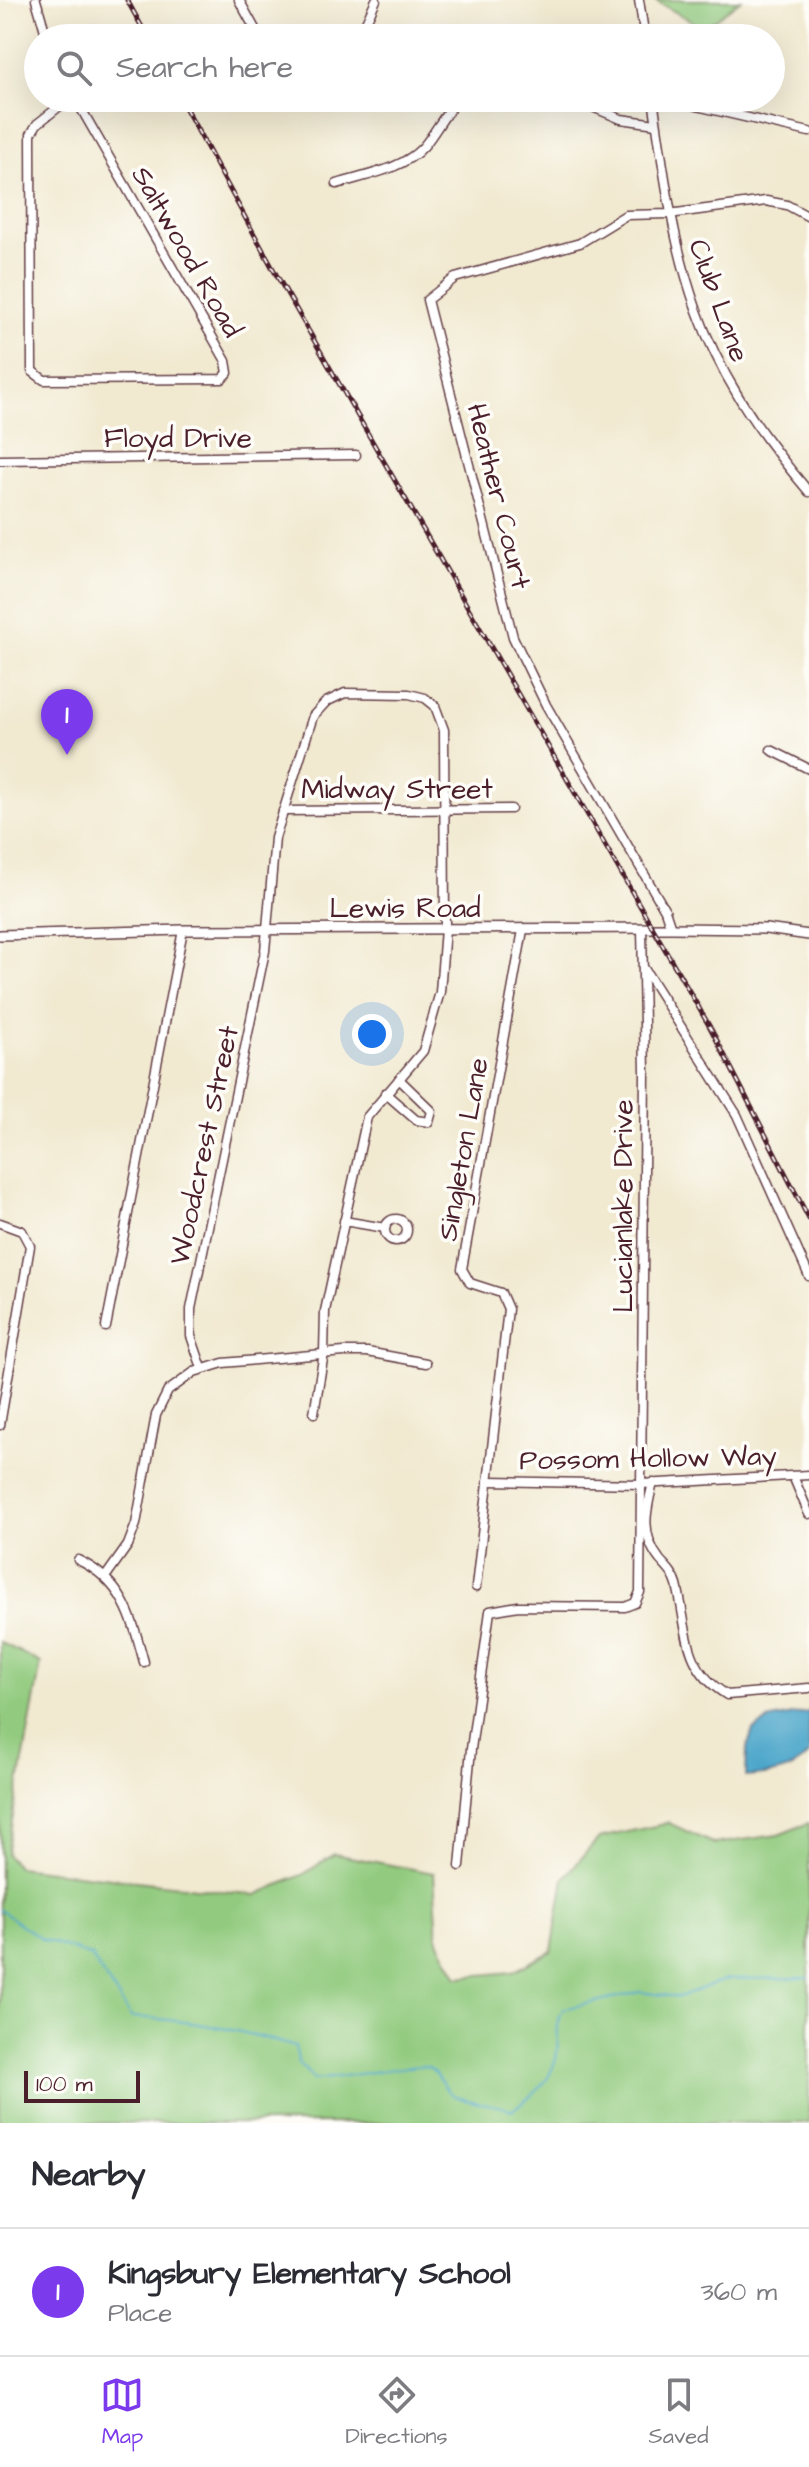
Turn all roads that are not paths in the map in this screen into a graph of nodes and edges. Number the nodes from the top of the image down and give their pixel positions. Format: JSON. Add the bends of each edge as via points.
{"nodes":[{"id":1,"x":36,"y":0,"type":"edge"},
{"id":2,"x":239,"y":0,"type":"edge"},
{"id":3,"x":376,"y":0,"type":"edge"},
{"id":4,"x":639,"y":0,"type":"edge"},
{"id":5,"x":43,"y":24,"type":"edge"},
{"id":6,"x":252,"y":24,"type":"edge"},
{"id":7,"x":361,"y":24,"type":"edge"},
{"id":8,"x":643,"y":24,"type":"edge"},
{"id":9,"x":54,"y":112,"type":"edge"},
{"id":10,"x":81,"y":112,"type":"edge"},
{"id":11,"x":446,"y":112,"type":"edge"},
{"id":12,"x":604,"y":112,"type":"edge"},
{"id":13,"x":655,"y":112,"type":"edge"},
{"id":14,"x":723,"y":112,"type":"edge"},
{"id":15,"x":656,"y":124,"type":"junction"},
{"id":16,"x":809,"y":132,"type":"edge"},
{"id":17,"x":337,"y":184,"type":"dead end"},
{"id":18,"x":669,"y":214,"type":"junction"},
{"id":19,"x":809,"y":217,"type":"edge"},
{"id":20,"x":356,"y":455,"type":"dead end"},
{"id":21,"x":0,"y":460,"type":"edge"},
{"id":22,"x":809,"y":492,"type":"edge"},
{"id":23,"x":771,"y":750,"type":"dead end"},
{"id":24,"x":809,"y":769,"type":"edge"},
{"id":25,"x":444,"y":809,"type":"junction"},
{"id":26,"x":511,"y":809,"type":"dead end"},
{"id":27,"x":283,"y":811,"type":"junction"},
{"id":28,"x":671,"y":928,"type":"junction"},
{"id":29,"x":267,"y":929,"type":"junction"},
{"id":30,"x":445,"y":929,"type":"junction"},
{"id":31,"x":642,"y":929,"type":"junction"},
{"id":32,"x":183,"y":930,"type":"junction"},
{"id":33,"x":523,"y":930,"type":"junction"},
{"id":34,"x":0,"y":935,"type":"edge"},
{"id":35,"x":809,"y":935,"type":"edge"},
{"id":36,"x":643,"y":966,"type":"junction"},
{"id":37,"x":399,"y":1079,"type":"junction"},
{"id":38,"x":385,"y":1093,"type":"junction"},
{"id":39,"x":344,"y":1221,"type":"junction"},
{"id":40,"x":0,"y":1223,"type":"edge"},
{"id":41,"x":385,"y":1228,"type":"dead end"},
{"id":42,"x":809,"y":1276,"type":"edge"},
{"id":43,"x":106,"y":1327,"type":"dead end"},
{"id":44,"x":324,"y":1353,"type":"junction"},
{"id":45,"x":426,"y":1363,"type":"dead end"},
{"id":46,"x":202,"y":1368,"type":"junction"},
{"id":47,"x":314,"y":1413,"type":"dead end"},
{"id":48,"x":0,"y":1425,"type":"edge"},
{"id":49,"x":809,"y":1475,"type":"edge"},
{"id":50,"x":793,"y":1476,"type":"junction"},
{"id":51,"x":488,"y":1481,"type":"junction"},
{"id":52,"x":653,"y":1483,"type":"junction"},
{"id":53,"x":641,"y":1484,"type":"junction"},
{"id":54,"x":809,"y":1514,"type":"edge"},
{"id":55,"x":78,"y":1560,"type":"dead end"},
{"id":56,"x":106,"y":1576,"type":"junction"},
{"id":57,"x":476,"y":1587,"type":"dead end"},
{"id":58,"x":144,"y":1662,"type":"dead end"},
{"id":59,"x":809,"y":1688,"type":"edge"},
{"id":60,"x":460,"y":1866,"type":"dead end"}],
"edges":[{"from":1,"to":5,"type":"street"},
{"from":2,"to":6,"type":"street"},
{"from":3,"to":7,"type":"street"},
{"from":4,"to":8,"type":"street"},
{"from":9,"to":10,"type":"street","name":"Saltwood Road","via":[[31,134],[32,371],[44,380],[222,379],[228,373],[226,361]]},
{"from":11,"to":17,"type":"street","via":[[421,151],[409,159]]},
{"from":12,"to":15,"type":"street"},
{"from":13,"to":15,"type":"street","name":"Club Lane"},
{"from":14,"to":16,"type":"street"},
{"from":15,"to":18,"type":"street","name":"Club Lane"},
{"from":18,"to":19,"type":"street","name":"Heather Court","via":[[766,201]]},
{"from":18,"to":22,"type":"street","name":"Club Lane","via":[[689,296],[714,357],[754,424]]},
{"from":18,"to":28,"type":"street","name":"Heather Court","via":[[626,215],[580,243],[455,278],[431,293],[427,306],[513,637]]},
{"from":20,"to":21,"type":"street","name":"Floyd Drive"},
{"from":23,"to":24,"type":"street"},
{"from":25,"to":26,"type":"street","name":"Midway Street"},
{"from":25,"to":27,"type":"street","name":"Midway Street"},
{"from":25,"to":27,"type":"street","name":"Woodcrest Street","via":[[444,730],[435,706],[409,694],[345,693],[313,716]]},
{"from":25,"to":30,"type":"street","name":"Woodcrest Street"},
{"from":27,"to":29,"type":"street","name":"Woodcrest Street","via":[[272,855]]},
{"from":28,"to":31,"type":"street","name":"Lewis Road"},
{"from":28,"to":35,"type":"street","name":"Lewis Road"},
{"from":29,"to":30,"type":"street","name":"Lewis Road"},
{"from":29,"to":32,"type":"street","name":"Lewis Road"},
{"from":29,"to":46,"type":"street","name":"Woodcrest Street","via":[[191,1309],[191,1336]]},
{"from":30,"to":33,"type":"street","name":"Lewis Road"},
{"from":30,"to":37,"type":"street","name":"Woodcrest Street","via":[[432,1031],[418,1059]]},
{"from":31,"to":33,"type":"street","name":"Lewis Road"},
{"from":31,"to":36,"type":"street","name":"Lucianlake Drive"},
{"from":32,"to":34,"type":"street","name":"Lewis Road"},
{"from":32,"to":43,"type":"street"},
{"from":33,"to":51,"type":"street","name":"Singleton Lane","via":[[462,1269],[470,1283],[501,1293],[508,1309]]},
{"from":36,"to":42,"type":"street","via":[[737,1115]]},
{"from":36,"to":53,"type":"street","name":"Lucianlake Drive"},
{"from":37,"to":38,"type":"street","name":"Woodcrest Street"},
{"from":37,"to":38,"type":"street","via":[[432,1111],[429,1122],[420,1123]]},
{"from":38,"to":39,"type":"street","name":"Woodcrest Street","via":[[367,1117]]},
{"from":39,"to":41,"type":"street"},
{"from":39,"to":44,"type":"street","name":"Woodcrest Street","via":[[325,1311]]},
{"from":40,"to":48,"type":"street","via":[[22,1231],[30,1246]]},
{"from":44,"to":45,"type":"street","via":[[367,1352]]},
{"from":44,"to":46,"type":"street"},
{"from":44,"to":47,"type":"street","name":"Woodcrest Street"},
{"from":46,"to":56,"type":"street","via":[[163,1398],[136,1524]]},
{"from":49,"to":50,"type":"street","name":"Possom Hollow Way"},
{"from":50,"to":52,"type":"street","name":"Possom Hollow Way"},
{"from":50,"to":54,"type":"street"},
{"from":51,"to":53,"type":"street","name":"Possom Hollow Way"},
{"from":51,"to":57,"type":"street","name":"Singleton Lane"},
{"from":52,"to":53,"type":"street","name":"Possom Hollow Way"},
{"from":52,"to":59,"type":"street","via":[[648,1540],[674,1577],[687,1644],[705,1677],[727,1695]]},
{"from":53,"to":60,"type":"street","name":"Lucianlake Drive","via":[[640,1592],[635,1603],[502,1607],[486,1618]]},
{"from":55,"to":56,"type":"street"},
{"from":56,"to":58,"type":"street","via":[[124,1599]]}]}
